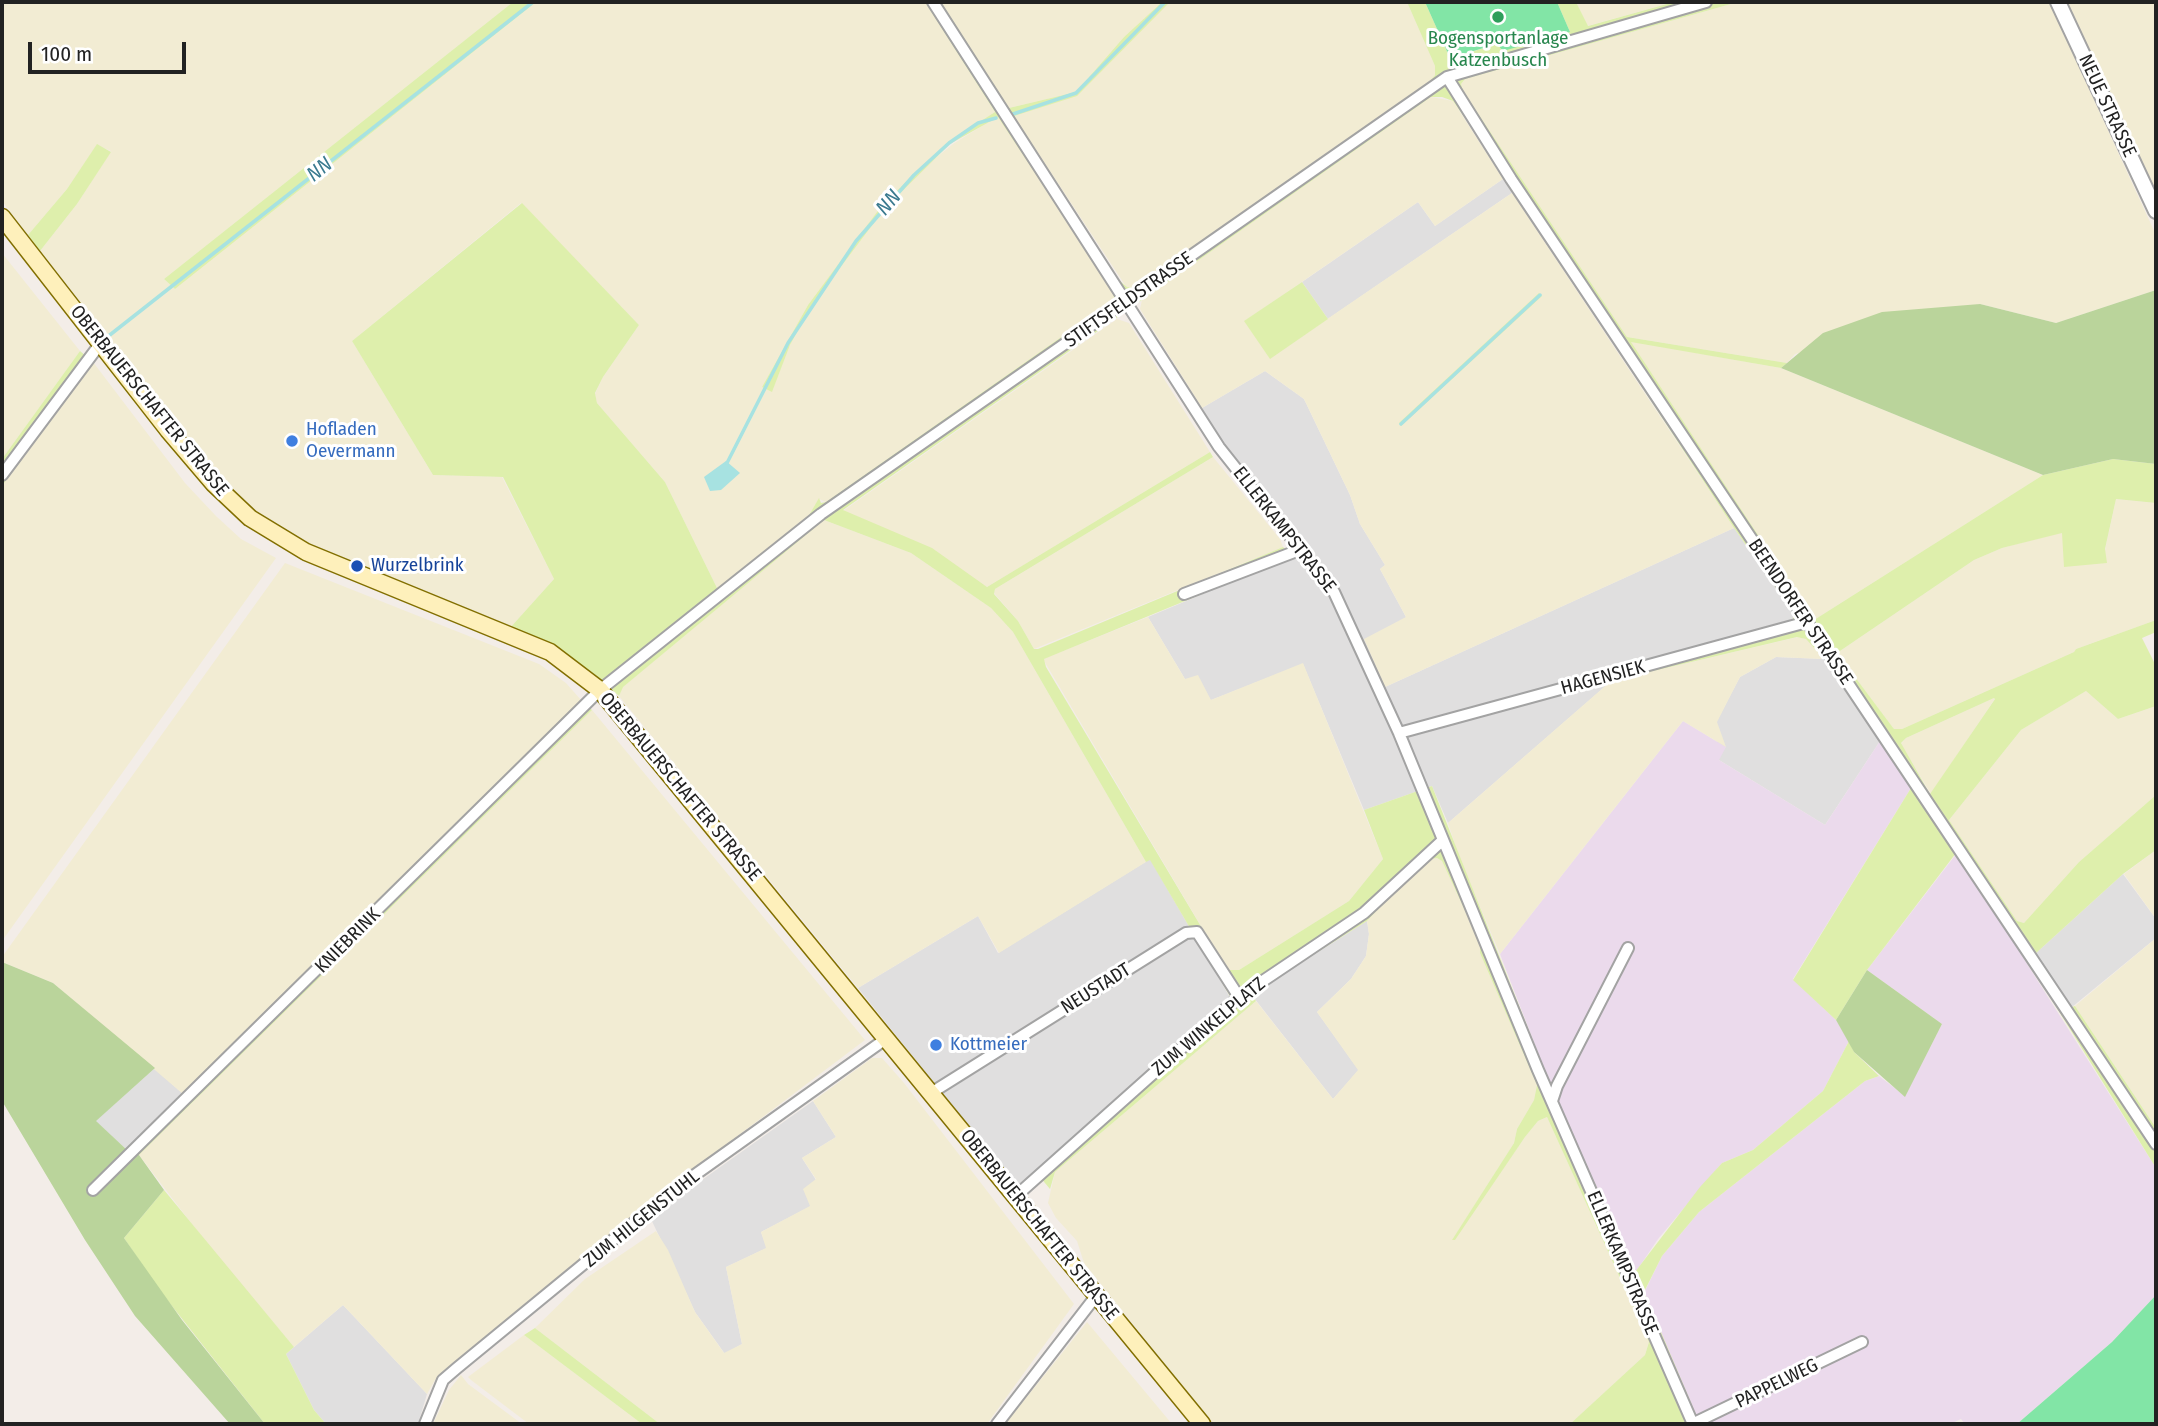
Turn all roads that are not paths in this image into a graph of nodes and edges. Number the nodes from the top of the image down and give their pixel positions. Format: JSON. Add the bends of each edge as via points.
{"nodes":[{"id":1,"x":933,"y":2,"type":"edge"},
{"id":2,"x":1706,"y":2,"type":"edge"},
{"id":3,"x":2058,"y":2,"type":"edge"},
{"id":4,"x":1447,"y":77,"type":"junction"},
{"id":5,"x":2156,"y":211,"type":"edge"},
{"id":6,"x":2,"y":217,"type":"edge"},
{"id":7,"x":1125,"y":303,"type":"junction"},
{"id":8,"x":100,"y":344,"type":"junction"},
{"id":9,"x":2,"y":475,"type":"edge"},
{"id":10,"x":1302,"y":549,"type":"junction"},
{"id":11,"x":1184,"y":594,"type":"dead end"},
{"id":12,"x":1807,"y":622,"type":"junction"},
{"id":13,"x":600,"y":690,"type":"junction"},
{"id":14,"x":1399,"y":733,"type":"junction"},
{"id":15,"x":1443,"y":840,"type":"junction"},
{"id":16,"x":1628,"y":948,"type":"dead end"},
{"id":17,"x":1239,"y":997,"type":"junction"},
{"id":18,"x":887,"y":1038,"type":"junction"},
{"id":19,"x":931,"y":1093,"type":"junction"},
{"id":20,"x":1552,"y":1101,"type":"junction"},
{"id":21,"x":2156,"y":1144,"type":"edge"},
{"id":22,"x":93,"y":1190,"type":"dead end"},
{"id":23,"x":1016,"y":1196,"type":"junction"},
{"id":24,"x":1096,"y":1296,"type":"junction"},
{"id":25,"x":1862,"y":1342,"type":"dead end"},
{"id":26,"x":425,"y":1424,"type":"edge"},
{"id":27,"x":997,"y":1424,"type":"edge"},
{"id":28,"x":1202,"y":1424,"type":"edge"},
{"id":29,"x":1692,"y":1424,"type":"edge"}],
"edges":[{"from":1,"to":7,"type":"street","name":"ELLERKAMPSTRASSE"},
{"from":2,"to":4,"type":"street","name":"STIFTSFELDSTRASSE"},
{"from":3,"to":5,"type":"street","name":"NEUE STRASSE"},
{"from":4,"to":7,"type":"street","name":"STIFTSFELDSTRASSE"},
{"from":4,"to":12,"type":"street","name":"BEENDORFER STRASSE"},
{"from":6,"to":8,"type":"main road","name":"OBERBAUERSCHAFTER STRASSE"},
{"from":7,"to":10,"type":"street","name":"ELLERKAMPSTRASSE","via":[[1219,447]]},
{"from":7,"to":13,"type":"street","name":"STIFTSFELDSTRASSE","via":[[821,514]]},
{"from":8,"to":9,"type":"street"},
{"from":8,"to":13,"type":"main road","name":"OBERBAUERSCHAFTER STRASSE","via":[[214,484],[250,518],[306,552],[550,652]]},
{"from":10,"to":11,"type":"street"},
{"from":10,"to":14,"type":"street","name":"ELLERKAMPSTRASSE","via":[[1334,592]]},
{"from":12,"to":14,"type":"street","name":"HAGENSIEK"},
{"from":12,"to":21,"type":"street","name":"BEENDORFER STRASSE"},
{"from":13,"to":18,"type":"main road","name":"OBERBAUERSCHAFTER STRASSE"},
{"from":13,"to":22,"type":"street","name":"KNIEBRINK"},
{"from":14,"to":15,"type":"street","name":"ELLERKAMPSTRASSE"},
{"from":15,"to":17,"type":"street","name":"ZUM WINKELPLATZ","via":[[1364,913]]},
{"from":15,"to":20,"type":"street","name":"ELLERKAMPSTRASSE"},
{"from":16,"to":20,"type":"street"},
{"from":17,"to":19,"type":"street","name":"NEUSTADT","via":[[1196,932],[1186,933]]},
{"from":17,"to":23,"type":"street","name":"ZUM WINKELPLATZ"},
{"from":18,"to":19,"type":"main road","name":"OBERBAUERSCHAFTER STRASSE"},
{"from":18,"to":26,"type":"street","name":"ZUM HILGENSTUHL","via":[[675,1189],[457,1368],[443,1380]]},
{"from":19,"to":23,"type":"main road","name":"OBERBAUERSCHAFTER STRASSE"},
{"from":20,"to":29,"type":"street","name":"ELLERKAMPSTRASSE"},
{"from":23,"to":24,"type":"main road","name":"OBERBAUERSCHAFTER STRASSE"},
{"from":24,"to":27,"type":"street"},
{"from":24,"to":28,"type":"main road","name":"OBERBAUERSCHAFTER STRASSE"},
{"from":25,"to":29,"type":"street","name":"PAPPELWEG"}]}
